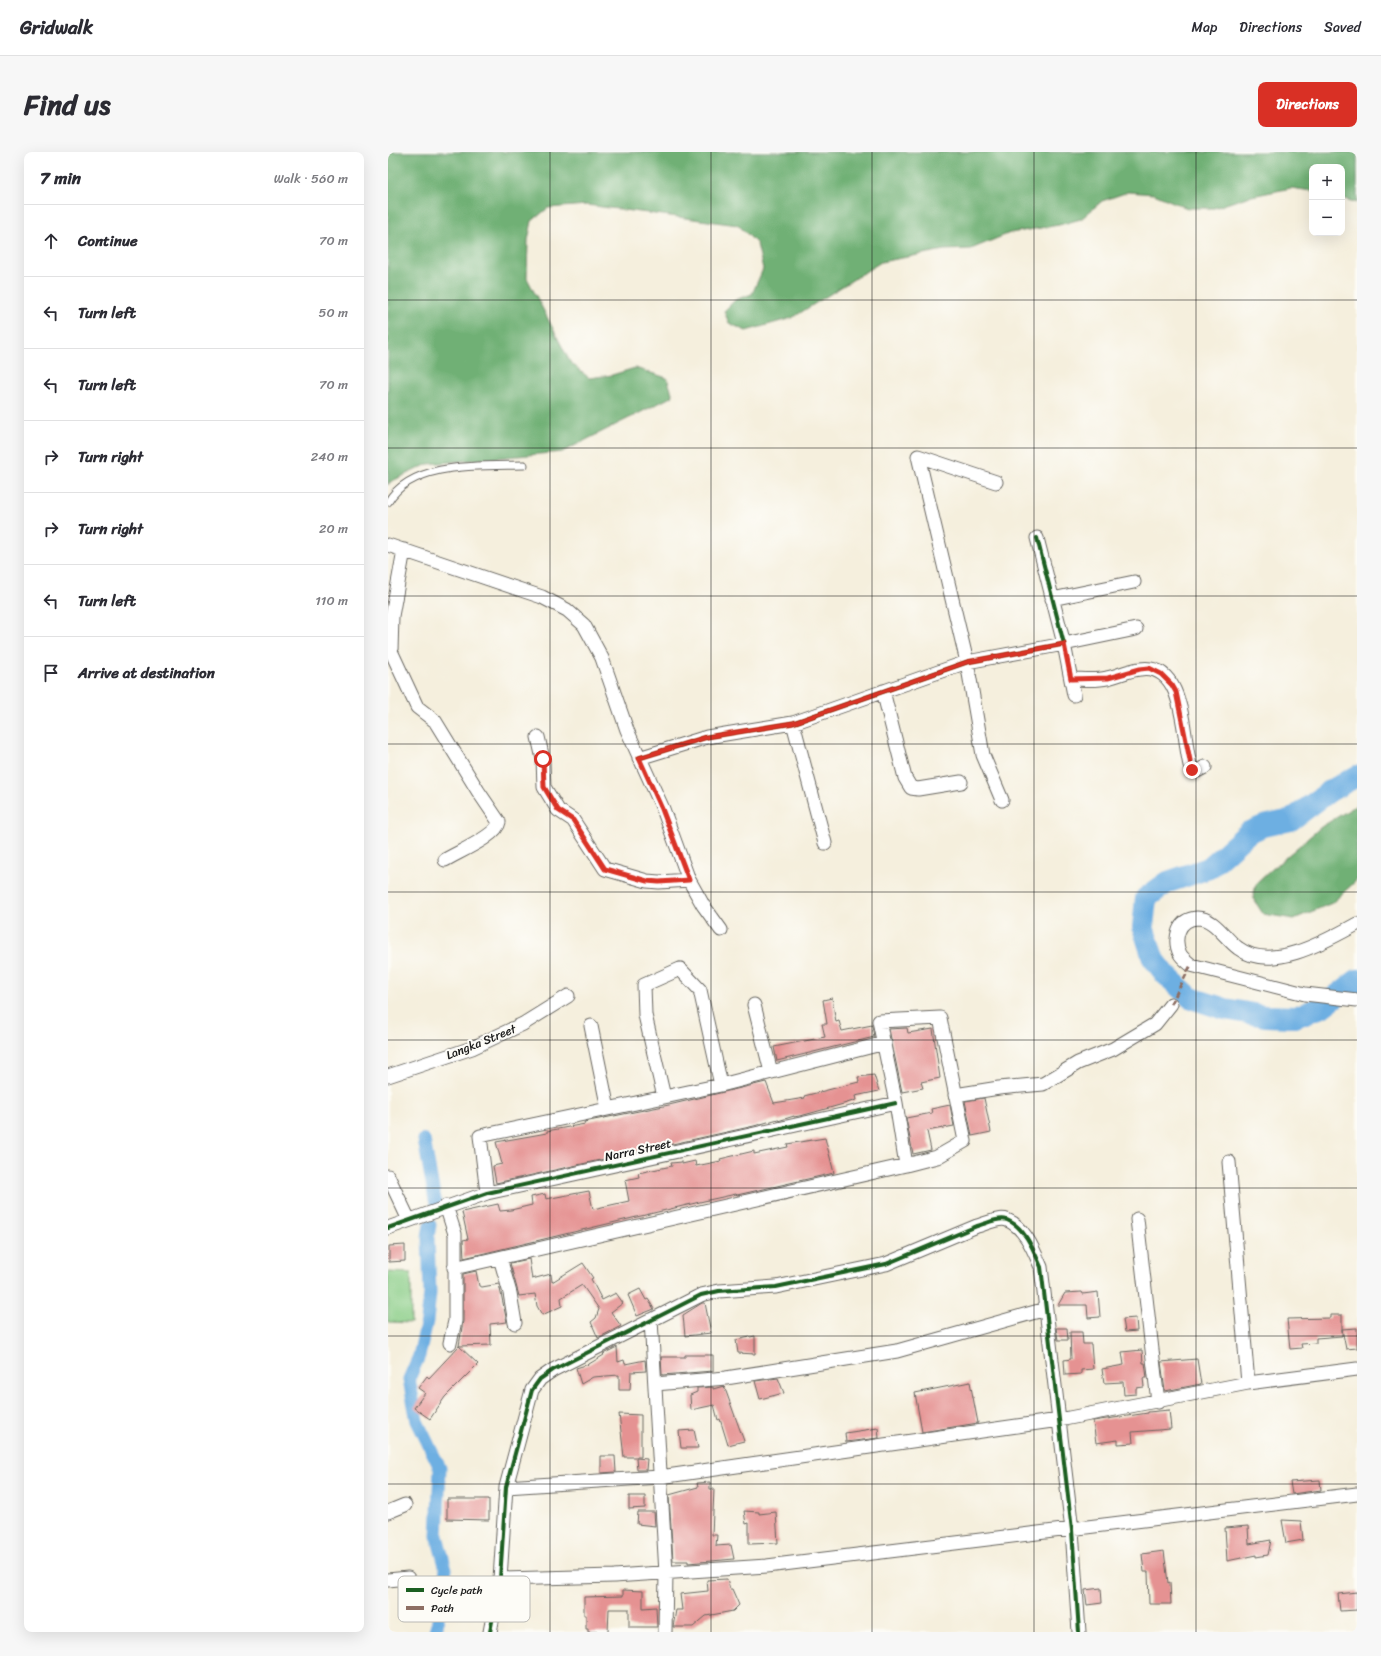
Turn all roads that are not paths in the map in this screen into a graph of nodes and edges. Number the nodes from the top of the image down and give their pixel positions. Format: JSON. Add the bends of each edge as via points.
{"nodes":[{"id":1,"x":524,"y":465,"type":"dead end"},
{"id":2,"x":996,"y":482,"type":"dead end"},
{"id":3,"x":388,"y":502,"type":"edge"},
{"id":4,"x":1037,"y":538,"type":"dead end"},
{"id":5,"x":388,"y":544,"type":"edge"},
{"id":6,"x":404,"y":550,"type":"junction"},
{"id":7,"x":1134,"y":582,"type":"dead end"},
{"id":8,"x":1052,"y":599,"type":"junction"},
{"id":9,"x":1136,"y":629,"type":"dead end"},
{"id":10,"x":1064,"y":644,"type":"junction"},
{"id":11,"x":967,"y":662,"type":"junction"},
{"id":12,"x":1071,"y":679,"type":"junction"},
{"id":13,"x":883,"y":691,"type":"junction"},
{"id":14,"x":1074,"y":695,"type":"dead end"},
{"id":15,"x":793,"y":723,"type":"junction"},
{"id":16,"x":538,"y":737,"type":"dead end"},
{"id":17,"x":639,"y":758,"type":"junction"},
{"id":18,"x":1205,"y":767,"type":"dead end"},
{"id":19,"x":961,"y":782,"type":"dead end"},
{"id":20,"x":1002,"y":800,"type":"dead end"},
{"id":21,"x":825,"y":843,"type":"dead end"},
{"id":22,"x":445,"y":860,"type":"dead end"},
{"id":23,"x":689,"y":880,"type":"junction"},
{"id":24,"x":1357,"y":924,"type":"edge"},
{"id":25,"x":721,"y":930,"type":"dead end"},
{"id":26,"x":568,"y":996,"type":"dead end"},
{"id":27,"x":1352,"y":1000,"type":"edge"},
{"id":28,"x":1171,"y":1004,"type":"dead end"},
{"id":29,"x":754,"y":1005,"type":"dead end"},
{"id":30,"x":591,"y":1026,"type":"dead end"},
{"id":31,"x":885,"y":1043,"type":"junction"},
{"id":32,"x":770,"y":1072,"type":"junction"},
{"id":33,"x":388,"y":1076,"type":"edge"},
{"id":34,"x":721,"y":1085,"type":"junction"},
{"id":35,"x":956,"y":1095,"type":"junction"},
{"id":36,"x":664,"y":1097,"type":"junction"},
{"id":37,"x":896,"y":1103,"type":"junction"},
{"id":38,"x":608,"y":1109,"type":"junction"},
{"id":39,"x":1228,"y":1162,"type":"dead end"},
{"id":40,"x":906,"y":1164,"type":"junction"},
{"id":41,"x":388,"y":1176,"type":"edge"},
{"id":42,"x":487,"y":1193,"type":"junction"},
{"id":43,"x":446,"y":1206,"type":"junction"},
{"id":44,"x":1137,"y":1219,"type":"dead end"},
{"id":45,"x":409,"y":1220,"type":"junction"},
{"id":46,"x":388,"y":1228,"type":"edge"},
{"id":47,"x":500,"y":1258,"type":"junction"},
{"id":48,"x":454,"y":1268,"type":"junction"},
{"id":49,"x":1046,"y":1309,"type":"junction"},
{"id":50,"x":651,"y":1320,"type":"junction"},
{"id":51,"x":515,"y":1323,"type":"dead end"},
{"id":52,"x":450,"y":1343,"type":"dead end"},
{"id":53,"x":1357,"y":1369,"type":"edge"},
{"id":54,"x":1248,"y":1383,"type":"junction"},
{"id":55,"x":654,"y":1384,"type":"junction"},
{"id":56,"x":1158,"y":1402,"type":"junction"},
{"id":57,"x":1059,"y":1420,"type":"junction"},
{"id":58,"x":660,"y":1477,"type":"junction"},
{"id":59,"x":506,"y":1488,"type":"junction"},
{"id":60,"x":1357,"y":1494,"type":"edge"},
{"id":61,"x":405,"y":1505,"type":"dead end"},
{"id":62,"x":388,"y":1512,"type":"edge"},
{"id":63,"x":1072,"y":1530,"type":"junction"},
{"id":64,"x":666,"y":1573,"type":"junction"},
{"id":65,"x":500,"y":1576,"type":"edge"},
{"id":66,"x":530,"y":1578,"type":"edge"},
{"id":67,"x":398,"y":1579,"type":"edge"},
{"id":68,"x":388,"y":1580,"type":"edge"},
{"id":69,"x":492,"y":1622,"type":"edge"},
{"id":70,"x":490,"y":1632,"type":"edge"},
{"id":71,"x":665,"y":1632,"type":"edge"},
{"id":72,"x":1079,"y":1632,"type":"edge"}],
"edges":[{"from":1,"to":3,"type":"lane","via":[[468,466],[421,474],[394,492]]},
{"from":2,"to":11,"type":"street","via":[[918,456]]},
{"from":4,"to":8,"type":"street"},
{"from":5,"to":6,"type":"street"},
{"from":6,"to":17,"type":"street","via":[[542,597],[567,610],[584,625],[602,658]]},
{"from":6,"to":22,"type":"street","via":[[392,616],[391,650],[417,707],[435,720],[499,822],[492,833]]},
{"from":7,"to":8,"type":"street"},
{"from":8,"to":10,"type":"street"},
{"from":9,"to":10,"type":"street"},
{"from":10,"to":11,"type":"street"},
{"from":10,"to":12,"type":"street"},
{"from":11,"to":13,"type":"street"},
{"from":11,"to":20,"type":"street","via":[[983,755]]},
{"from":12,"to":14,"type":"street"},
{"from":12,"to":18,"type":"street","via":[[1108,678],[1140,669],[1155,670],[1168,680],[1176,692],[1191,770],[1197,771]]},
{"from":13,"to":15,"type":"street"},
{"from":13,"to":19,"type":"street","via":[[906,778],[911,788]]},
{"from":15,"to":17,"type":"street","via":[[707,737]]},
{"from":15,"to":21,"type":"street"},
{"from":16,"to":23,"type":"street","via":[[543,759],[544,787],[558,810],[573,820],[605,869],[647,881]]},
{"from":17,"to":23,"type":"street"},
{"from":23,"to":25,"type":"street"},
{"from":24,"to":27,"type":"street","via":[[1300,951],[1276,957],[1244,952],[1209,921],[1199,918],[1187,920],[1180,927],[1176,939],[1180,955],[1191,965],[1305,994]]},
{"from":26,"to":33,"type":"street","name":"Langka Street","via":[[523,1024],[472,1048]]},
{"from":28,"to":35,"type":"street","via":[[1155,1024],[1113,1050],[1078,1063],[1043,1084]]},
{"from":29,"to":32,"type":"street"},
{"from":30,"to":38,"type":"street"},
{"from":31,"to":32,"type":"street"},
{"from":31,"to":35,"type":"street","via":[[879,1021],[940,1018]]},
{"from":31,"to":37,"type":"street"},
{"from":32,"to":34,"type":"street"},
{"from":34,"to":36,"type":"street"},
{"from":34,"to":36,"type":"street","via":[[700,990],[680,969],[644,985],[645,1016]]},
{"from":35,"to":40,"type":"street","via":[[965,1141],[937,1156]]},
{"from":36,"to":38,"type":"street"},
{"from":37,"to":40,"type":"street"},
{"from":37,"to":42,"type":"street","name":"Narra Street"},
{"from":38,"to":42,"type":"street","via":[[480,1136]]},
{"from":39,"to":54,"type":"street"},
{"from":40,"to":47,"type":"street"},
{"from":41,"to":45,"type":"street"},
{"from":42,"to":43,"type":"street","name":"Narra Street"},
{"from":43,"to":45,"type":"street","name":"Narra Street"},
{"from":43,"to":48,"type":"street","via":[[455,1234]]},
{"from":44,"to":56,"type":"street"},
{"from":45,"to":46,"type":"street","name":"Narra Street"},
{"from":47,"to":48,"type":"street"},
{"from":47,"to":51,"type":"street"},
{"from":48,"to":52,"type":"street","via":[[455,1321]]},
{"from":49,"to":50,"type":"street","via":[[1041,1267],[1031,1245],[1017,1228],[1006,1220],[977,1226],[886,1264],[776,1287],[718,1291],[701,1295]]},
{"from":49,"to":55,"type":"street","via":[[897,1351],[726,1378]]},
{"from":49,"to":57,"type":"street"},
{"from":50,"to":55,"type":"street"},
{"from":50,"to":59,"type":"street","via":[[540,1379],[532,1390]]},
{"from":53,"to":54,"type":"street"},
{"from":54,"to":56,"type":"street"},
{"from":55,"to":58,"type":"street"},
{"from":56,"to":57,"type":"street"},
{"from":57,"to":58,"type":"street"},
{"from":57,"to":63,"type":"street"},
{"from":58,"to":59,"type":"street"},
{"from":58,"to":64,"type":"street"},
{"from":59,"to":65,"type":"street"},
{"from":60,"to":63,"type":"street"},
{"from":61,"to":62,"type":"street"},
{"from":63,"to":64,"type":"street","via":[[766,1566]]},
{"from":63,"to":72,"type":"street"},
{"from":64,"to":66,"type":"street"},
{"from":64,"to":71,"type":"street"},
{"from":67,"to":68,"type":"street"},
{"from":69,"to":70,"type":"street"}]}
